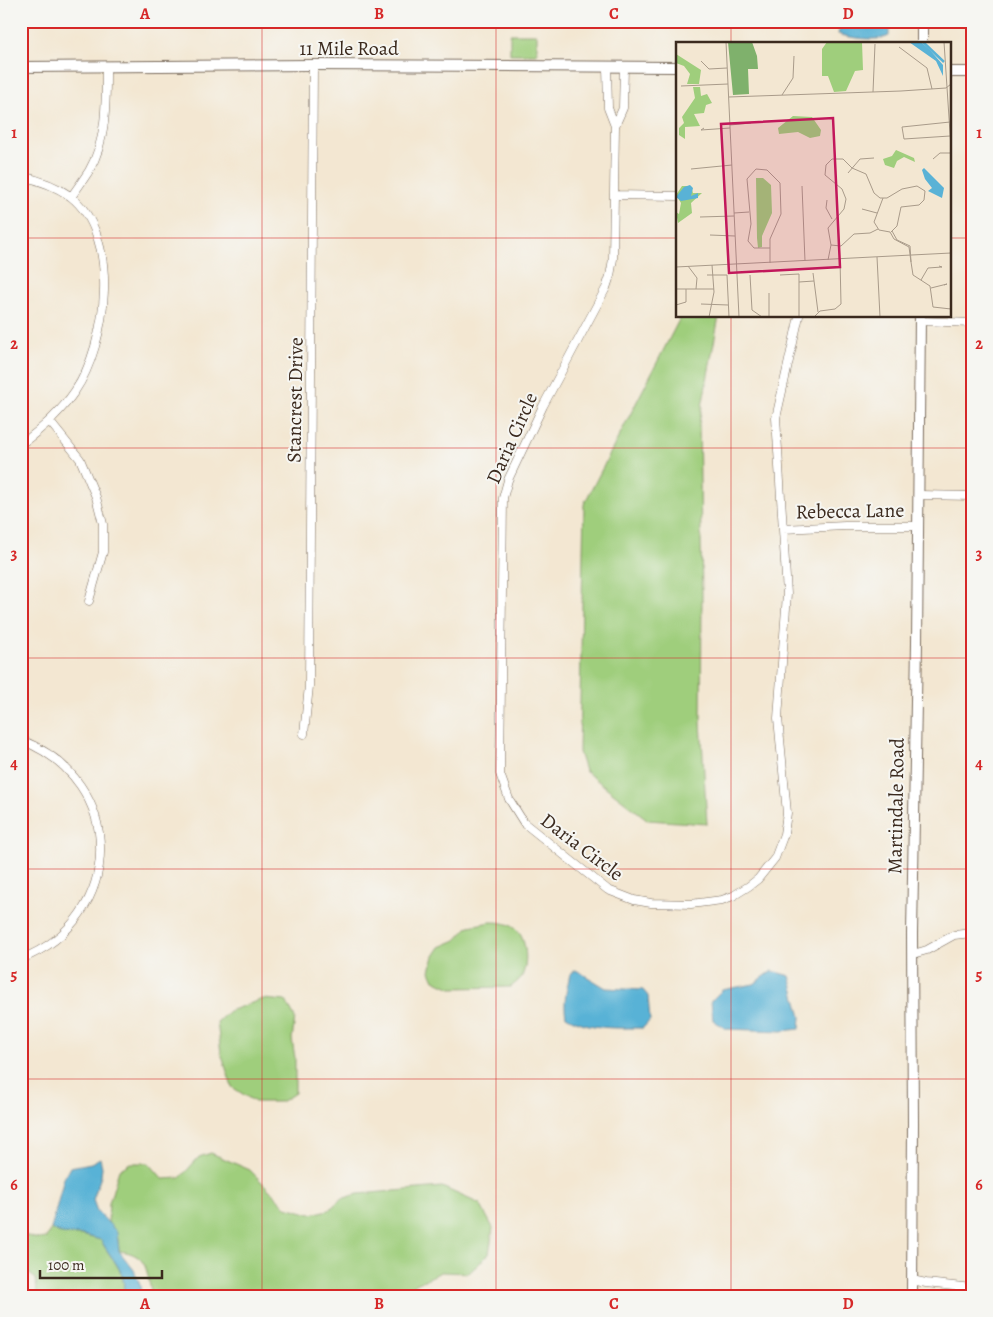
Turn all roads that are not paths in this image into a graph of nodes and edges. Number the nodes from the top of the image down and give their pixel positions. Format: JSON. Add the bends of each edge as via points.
{"nodes":[{"id":1,"x":922,"y":21,"type":"edge"},
{"id":2,"x":922,"y":42,"type":"edge"},
{"id":3,"x":313,"y":65,"type":"junction"},
{"id":4,"x":106,"y":66,"type":"junction"},
{"id":5,"x":607,"y":66,"type":"junction"},
{"id":6,"x":21,"y":67,"type":"edge"},
{"id":7,"x":624,"y":67,"type":"junction"},
{"id":8,"x":676,"y":67,"type":"edge"},
{"id":9,"x":950,"y":72,"type":"edge"},
{"id":10,"x":972,"y":72,"type":"edge"},
{"id":11,"x":615,"y":126,"type":"junction"},
{"id":12,"x":21,"y":176,"type":"edge"},
{"id":13,"x":614,"y":195,"type":"junction"},
{"id":14,"x":676,"y":196,"type":"edge"},
{"id":15,"x":72,"y":197,"type":"junction"},
{"id":16,"x":799,"y":318,"type":"edge"},
{"id":17,"x":920,"y":319,"type":"edge"},
{"id":18,"x":972,"y":323,"type":"edge"},
{"id":19,"x":50,"y":422,"type":"junction"},
{"id":20,"x":21,"y":444,"type":"edge"},
{"id":21,"x":919,"y":495,"type":"junction"},
{"id":22,"x":972,"y":496,"type":"edge"},
{"id":23,"x":918,"y":526,"type":"junction"},
{"id":24,"x":783,"y":529,"type":"junction"},
{"id":25,"x":89,"y":601,"type":"dead end"},
{"id":26,"x":304,"y":734,"type":"dead end"},
{"id":27,"x":21,"y":740,"type":"edge"},
{"id":28,"x":972,"y":933,"type":"edge"},
{"id":29,"x":913,"y":954,"type":"junction"},
{"id":30,"x":21,"y":959,"type":"edge"},
{"id":31,"x":912,"y":1280,"type":"junction"},
{"id":32,"x":972,"y":1288,"type":"edge"},
{"id":33,"x":912,"y":1296,"type":"edge"}],
"edges":[{"from":1,"to":2,"type":"street"},
{"from":3,"to":4,"type":"street","name":"11 Mile Road"},
{"from":3,"to":5,"type":"street","name":"11 Mile Road"},
{"from":3,"to":26,"type":"street","name":"Stancrest Drive","via":[[309,686]]},
{"from":4,"to":6,"type":"street","name":"11 Mile Road"},
{"from":4,"to":15,"type":"street","via":[[101,141],[89,171]]},
{"from":5,"to":7,"type":"street","name":"11 Mile Road"},
{"from":5,"to":11,"type":"street","name":"Daria Circle","via":[[608,108]]},
{"from":7,"to":8,"type":"street","name":"11 Mile Road"},
{"from":7,"to":11,"type":"street","name":"Daria Circle","via":[[623,108]]},
{"from":9,"to":10,"type":"street"},
{"from":11,"to":13,"type":"street","name":"Daria Circle"},
{"from":12,"to":15,"type":"street"},
{"from":13,"to":14,"type":"street"},
{"from":13,"to":24,"type":"street","name":"Daria Circle","via":[[613,259],[606,288],[543,406],[504,493],[500,774],[509,799],[524,824],[608,890],[651,903],[711,903],[733,896],[749,886],[775,858],[784,834],[787,813],[778,718],[787,603]]},
{"from":15,"to":19,"type":"street","via":[[100,243],[104,273],[103,311],[96,347],[84,374],[76,390]]},
{"from":16,"to":24,"type":"street","name":"Daria Circle","via":[[776,418]]},
{"from":17,"to":18,"type":"street"},
{"from":17,"to":21,"type":"street","name":"Martindale Road"},
{"from":19,"to":20,"type":"street"},
{"from":19,"to":25,"type":"street","via":[[80,460],[96,497],[103,524],[103,552]]},
{"from":21,"to":22,"type":"street"},
{"from":21,"to":23,"type":"street","name":"Martindale Road"},
{"from":23,"to":24,"type":"street","name":"Rebecca Lane"},
{"from":23,"to":29,"type":"street","name":"Martindale Road"},
{"from":27,"to":30,"type":"street","via":[[38,746],[65,765],[92,806],[100,838],[94,884],[79,917],[53,943]]},
{"from":28,"to":29,"type":"street","via":[[954,935]]},
{"from":29,"to":31,"type":"street","name":"Martindale Road"},
{"from":31,"to":32,"type":"street"},
{"from":31,"to":33,"type":"street","name":"Martindale Road"}]}
